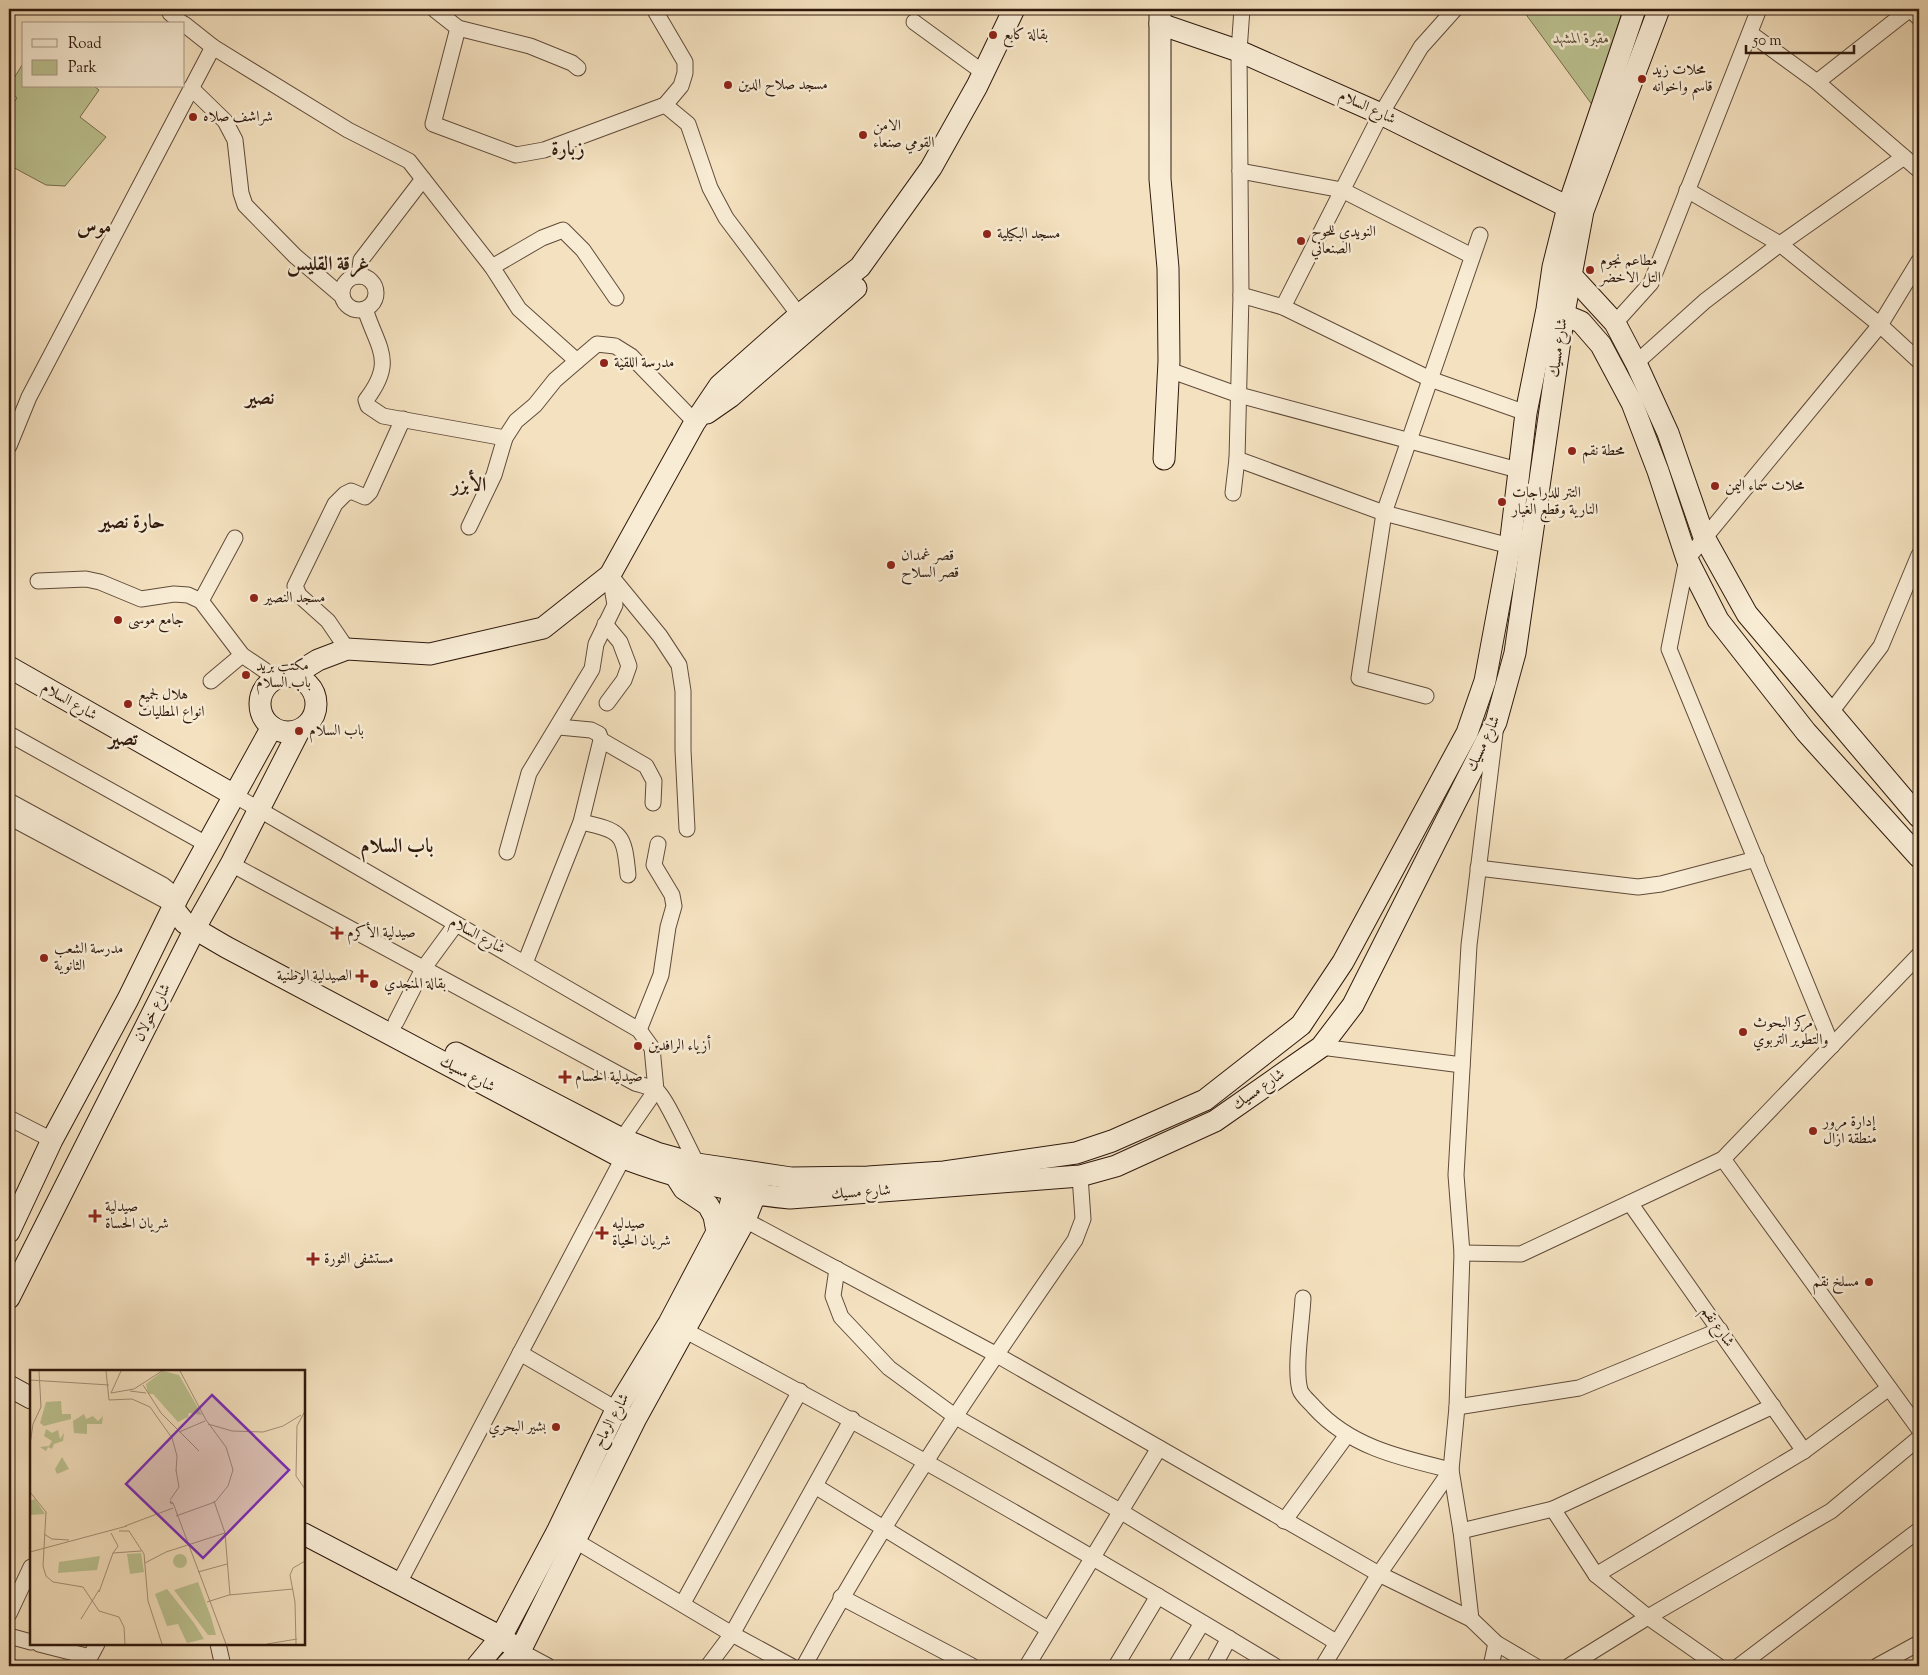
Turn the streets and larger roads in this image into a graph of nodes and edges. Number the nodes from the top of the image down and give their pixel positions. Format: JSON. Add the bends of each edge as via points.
{"nodes":[{"id":1,"x":176,"y":9,"type":"edge"},
{"id":2,"x":434,"y":9,"type":"edge"},
{"id":3,"x":654,"y":9,"type":"edge"},
{"id":4,"x":1014,"y":9,"type":"edge"},
{"id":5,"x":1025,"y":9,"type":"edge"},
{"id":6,"x":1242,"y":9,"type":"edge"},
{"id":7,"x":1455,"y":9,"type":"edge"},
{"id":8,"x":1635,"y":9,"type":"edge"},
{"id":9,"x":1658,"y":9,"type":"edge"},
{"id":10,"x":1759,"y":9,"type":"edge"},
{"id":11,"x":1160,"y":16,"type":"edge"},
{"id":12,"x":1919,"y":18,"type":"edge"},
{"id":13,"x":181,"y":22,"type":"edge"},
{"id":14,"x":914,"y":22,"type":"dead end"},
{"id":15,"x":185,"y":25,"type":"edge"},
{"id":16,"x":458,"y":28,"type":"junction"},
{"id":17,"x":1750,"y":34,"type":"junction"},
{"id":18,"x":213,"y":47,"type":"junction"},
{"id":19,"x":1239,"y":51,"type":"junction"},
{"id":20,"x":578,"y":68,"type":"dead end"},
{"id":21,"x":984,"y":73,"type":"junction"},
{"id":22,"x":1817,"y":82,"type":"junction"},
{"id":23,"x":191,"y":88,"type":"junction"},
{"id":24,"x":665,"y":105,"type":"junction"},
{"id":25,"x":1381,"y":114,"type":"junction"},
{"id":26,"x":1904,"y":157,"type":"junction"},
{"id":27,"x":1919,"y":170,"type":"edge"},
{"id":28,"x":1240,"y":171,"type":"junction"},
{"id":29,"x":423,"y":179,"type":"junction"},
{"id":30,"x":1342,"y":190,"type":"junction"},
{"id":31,"x":1687,"y":190,"type":"junction"},
{"id":32,"x":1568,"y":207,"type":"junction"},
{"id":33,"x":1480,"y":235,"type":"dead end"},
{"id":34,"x":1780,"y":244,"type":"junction"},
{"id":35,"x":1472,"y":256,"type":"junction"},
{"id":36,"x":1919,"y":260,"type":"edge"},
{"id":37,"x":492,"y":267,"type":"junction"},
{"id":38,"x":1562,"y":271,"type":"junction"},
{"id":39,"x":359,"y":276,"type":"junction"},
{"id":40,"x":1241,"y":295,"type":"junction"},
{"id":41,"x":342,"y":296,"type":"junction"},
{"id":42,"x":616,"y":298,"type":"dead end"},
{"id":43,"x":1283,"y":307,"type":"junction"},
{"id":44,"x":365,"y":309,"type":"junction"},
{"id":45,"x":1555,"y":311,"type":"junction"},
{"id":46,"x":799,"y":315,"type":"junction"},
{"id":47,"x":1614,"y":323,"type":"junction"},
{"id":48,"x":1880,"y":325,"type":"junction"},
{"id":49,"x":576,"y":361,"type":"junction"},
{"id":50,"x":1919,"y":361,"type":"edge"},
{"id":51,"x":1636,"y":363,"type":"junction"},
{"id":52,"x":1169,"y":370,"type":"junction"},
{"id":53,"x":1430,"y":379,"type":"junction"},
{"id":54,"x":1239,"y":395,"type":"junction"},
{"id":55,"x":1526,"y":413,"type":"junction"},
{"id":56,"x":403,"y":419,"type":"junction"},
{"id":57,"x":695,"y":422,"type":"junction"},
{"id":58,"x":506,"y":438,"type":"junction"},
{"id":59,"x":1409,"y":442,"type":"junction"},
{"id":60,"x":9,"y":446,"type":"edge"},
{"id":61,"x":1164,"y":459,"type":"dead end"},
{"id":62,"x":1238,"y":459,"type":"junction"},
{"id":63,"x":1518,"y":470,"type":"junction"},
{"id":64,"x":1232,"y":493,"type":"dead end"},
{"id":65,"x":1384,"y":513,"type":"junction"},
{"id":66,"x":469,"y":526,"type":"dead end"},
{"id":67,"x":1704,"y":537,"type":"junction"},
{"id":68,"x":235,"y":538,"type":"dead end"},
{"id":69,"x":1510,"y":546,"type":"junction"},
{"id":70,"x":1919,"y":555,"type":"edge"},
{"id":71,"x":1687,"y":559,"type":"junction"},
{"id":72,"x":610,"y":575,"type":"junction"},
{"id":73,"x":38,"y":581,"type":"dead end"},
{"id":74,"x":201,"y":601,"type":"junction"},
{"id":75,"x":605,"y":624,"type":"junction"},
{"id":76,"x":339,"y":652,"type":"junction"},
{"id":77,"x":242,"y":654,"type":"junction"},
{"id":78,"x":9,"y":667,"type":"edge"},
{"id":79,"x":284,"y":677,"type":"junction"},
{"id":80,"x":211,"y":681,"type":"dead end"},
{"id":81,"x":316,"y":696,"type":"junction"},
{"id":82,"x":1426,"y":696,"type":"dead end"},
{"id":83,"x":607,"y":703,"type":"dead end"},
{"id":84,"x":1831,"y":712,"type":"junction"},
{"id":85,"x":1496,"y":722,"type":"junction"},
{"id":86,"x":559,"y":727,"type":"junction"},
{"id":87,"x":272,"y":728,"type":"junction"},
{"id":88,"x":299,"y":731,"type":"junction"},
{"id":89,"x":9,"y":734,"type":"edge"},
{"id":90,"x":601,"y":740,"type":"junction"},
{"id":91,"x":259,"y":752,"type":"junction"},
{"id":92,"x":283,"y":765,"type":"junction"},
{"id":93,"x":234,"y":795,"type":"junction"},
{"id":94,"x":9,"y":801,"type":"edge"},
{"id":95,"x":653,"y":803,"type":"dead end"},
{"id":96,"x":260,"y":809,"type":"junction"},
{"id":97,"x":9,"y":817,"type":"edge"},
{"id":98,"x":1919,"y":817,"type":"edge"},
{"id":99,"x":581,"y":822,"type":"junction"},
{"id":100,"x":687,"y":829,"type":"dead end"},
{"id":101,"x":208,"y":844,"type":"junction"},
{"id":102,"x":658,"y":844,"type":"dead end"},
{"id":103,"x":507,"y":852,"type":"dead end"},
{"id":104,"x":1919,"y":857,"type":"edge"},
{"id":105,"x":1756,"y":858,"type":"junction"},
{"id":106,"x":231,"y":864,"type":"junction"},
{"id":107,"x":1478,"y":868,"type":"junction"},
{"id":108,"x":628,"y":874,"type":"dead end"},
{"id":109,"x":176,"y":902,"type":"junction"},
{"id":110,"x":198,"y":923,"type":"junction"},
{"id":111,"x":456,"y":924,"type":"junction"},
{"id":112,"x":1919,"y":955,"type":"edge"},
{"id":113,"x":525,"y":963,"type":"junction"},
{"id":114,"x":423,"y":969,"type":"junction"},
{"id":115,"x":128,"y":999,"type":"junction"},
{"id":116,"x":154,"y":1011,"type":"junction"},
{"id":117,"x":396,"y":1022,"type":"junction"},
{"id":118,"x":639,"y":1030,"type":"junction"},
{"id":119,"x":1832,"y":1046,"type":"junction"},
{"id":120,"x":1321,"y":1047,"type":"junction"},
{"id":121,"x":1462,"y":1065,"type":"junction"},
{"id":122,"x":656,"y":1090,"type":"junction"},
{"id":123,"x":9,"y":1118,"type":"edge"},
{"id":124,"x":52,"y":1140,"type":"junction"},
{"id":125,"x":622,"y":1149,"type":"junction"},
{"id":126,"x":1722,"y":1158,"type":"junction"},
{"id":127,"x":697,"y":1164,"type":"junction"},
{"id":128,"x":1080,"y":1176,"type":"junction"},
{"id":129,"x":677,"y":1178,"type":"junction"},
{"id":130,"x":747,"y":1182,"type":"junction"},
{"id":131,"x":1630,"y":1202,"type":"junction"},
{"id":132,"x":745,"y":1220,"type":"junction"},
{"id":133,"x":9,"y":1232,"type":"edge"},
{"id":134,"x":717,"y":1232,"type":"junction"},
{"id":135,"x":1462,"y":1253,"type":"junction"},
{"id":136,"x":837,"y":1269,"type":"junction"},
{"id":137,"x":9,"y":1298,"type":"edge"},
{"id":138,"x":1304,"y":1298,"type":"dead end"},
{"id":139,"x":684,"y":1330,"type":"junction"},
{"id":140,"x":1720,"y":1330,"type":"junction"},
{"id":141,"x":520,"y":1352,"type":"junction"},
{"id":142,"x":997,"y":1354,"type":"junction"},
{"id":143,"x":9,"y":1386,"type":"edge"},
{"id":144,"x":1889,"y":1388,"type":"junction"},
{"id":145,"x":800,"y":1391,"type":"junction"},
{"id":146,"x":30,"y":1397,"type":"edge"},
{"id":147,"x":1773,"y":1406,"type":"junction"},
{"id":148,"x":1457,"y":1407,"type":"junction"},
{"id":149,"x":625,"y":1415,"type":"junction"},
{"id":150,"x":956,"y":1417,"type":"junction"},
{"id":151,"x":852,"y":1419,"type":"junction"},
{"id":152,"x":1919,"y":1429,"type":"edge"},
{"id":153,"x":1347,"y":1435,"type":"junction"},
{"id":154,"x":1919,"y":1438,"type":"edge"},
{"id":155,"x":1159,"y":1448,"type":"junction"},
{"id":156,"x":1804,"y":1451,"type":"junction"},
{"id":157,"x":926,"y":1463,"type":"junction"},
{"id":158,"x":1451,"y":1470,"type":"junction"},
{"id":159,"x":815,"y":1486,"type":"junction"},
{"id":160,"x":1553,"y":1509,"type":"junction"},
{"id":161,"x":1120,"y":1511,"type":"junction"},
{"id":162,"x":1284,"y":1521,"type":"junction"},
{"id":163,"x":884,"y":1530,"type":"junction"},
{"id":164,"x":1919,"y":1530,"type":"edge"},
{"id":165,"x":1461,"y":1531,"type":"junction"},
{"id":166,"x":305,"y":1535,"type":"edge"},
{"id":167,"x":574,"y":1540,"type":"junction"},
{"id":168,"x":1092,"y":1557,"type":"junction"},
{"id":169,"x":30,"y":1569,"type":"edge"},
{"id":170,"x":1379,"y":1574,"type":"junction"},
{"id":171,"x":1596,"y":1575,"type":"junction"},
{"id":172,"x":399,"y":1583,"type":"junction"},
{"id":173,"x":1158,"y":1596,"type":"junction"},
{"id":174,"x":841,"y":1597,"type":"junction"},
{"id":175,"x":683,"y":1603,"type":"junction"},
{"id":176,"x":9,"y":1614,"type":"edge"},
{"id":177,"x":1648,"y":1617,"type":"junction"},
{"id":178,"x":1471,"y":1619,"type":"junction"},
{"id":179,"x":1202,"y":1623,"type":"junction"},
{"id":180,"x":1048,"y":1629,"type":"junction"},
{"id":181,"x":732,"y":1634,"type":"junction"},
{"id":182,"x":9,"y":1636,"type":"edge"},
{"id":183,"x":501,"y":1638,"type":"junction"},
{"id":184,"x":1229,"y":1638,"type":"junction"},
{"id":185,"x":30,"y":1642,"type":"edge"},
{"id":186,"x":1336,"y":1642,"type":"junction"},
{"id":187,"x":1496,"y":1642,"type":"junction"},
{"id":188,"x":1919,"y":1644,"type":"edge"},
{"id":189,"x":43,"y":1645,"type":"edge"},
{"id":190,"x":96,"y":1645,"type":"edge"},
{"id":191,"x":218,"y":1645,"type":"edge"},
{"id":192,"x":520,"y":1651,"type":"junction"},
{"id":193,"x":223,"y":1666,"type":"edge"},
{"id":194,"x":476,"y":1666,"type":"edge"},
{"id":195,"x":506,"y":1666,"type":"edge"},
{"id":196,"x":548,"y":1666,"type":"edge"},
{"id":197,"x":708,"y":1666,"type":"edge"},
{"id":198,"x":792,"y":1666,"type":"edge"},
{"id":199,"x":804,"y":1666,"type":"edge"},
{"id":200,"x":972,"y":1666,"type":"edge"},
{"id":201,"x":1027,"y":1666,"type":"edge"},
{"id":202,"x":1116,"y":1666,"type":"edge"},
{"id":203,"x":1176,"y":1666,"type":"edge"},
{"id":204,"x":1214,"y":1666,"type":"edge"},
{"id":205,"x":1274,"y":1666,"type":"edge"},
{"id":206,"x":1323,"y":1666,"type":"edge"},
{"id":207,"x":1491,"y":1666,"type":"edge"},
{"id":208,"x":1535,"y":1666,"type":"edge"},
{"id":209,"x":1569,"y":1666,"type":"edge"},
{"id":210,"x":1718,"y":1666,"type":"edge"},
{"id":211,"x":1740,"y":1666,"type":"edge"},
{"id":212,"x":1877,"y":1666,"type":"edge"}],
"edges":[{"from":1,"to":13,"type":"street","via":[[170,14]]},
{"from":2,"to":16,"type":"street"},
{"from":3,"to":24,"type":"street","via":[[685,62],[681,86]]},
{"from":4,"to":21,"type":"street"},
{"from":5,"to":57,"type":"street","via":[[992,91],[942,171],[869,276],[730,397]]},
{"from":6,"to":19,"type":"street"},
{"from":7,"to":25,"type":"street","via":[[1421,47]]},
{"from":8,"to":32,"type":"street","name":"شارع مسيك"},
{"from":9,"to":38,"type":"street","name":"شارع مسيك"},
{"from":10,"to":17,"type":"street"},
{"from":11,"to":19,"type":"street","name":"شارع السلام"},
{"from":11,"to":52,"type":"street","via":[[1160,179],[1168,268]]},
{"from":12,"to":22,"type":"street","via":[[1910,9]]},
{"from":14,"to":21,"type":"street"},
{"from":15,"to":18,"type":"street"},
{"from":16,"to":20,"type":"street","via":[[530,46]]},
{"from":16,"to":24,"type":"street","via":[[433,124],[442,128],[516,155],[544,150]]},
{"from":17,"to":22,"type":"street"},
{"from":17,"to":31,"type":"street"},
{"from":18,"to":23,"type":"street"},
{"from":18,"to":29,"type":"street","via":[[348,130],[409,161]]},
{"from":19,"to":25,"type":"street","name":"شارع السلام"},
{"from":19,"to":28,"type":"street"},
{"from":21,"to":46,"type":"street","via":[[931,168],[860,268]]},
{"from":22,"to":26,"type":"street"},
{"from":23,"to":41,"type":"street","via":[[225,120],[235,140],[245,205],[295,256]]},
{"from":23,"to":60,"type":"street","via":[[29,397]]},
{"from":24,"to":46,"type":"street","via":[[688,124],[710,188],[726,218]]},
{"from":25,"to":30,"type":"street"},
{"from":25,"to":32,"type":"street","name":"شارع السلام"},
{"from":26,"to":27,"type":"street"},
{"from":26,"to":34,"type":"street"},
{"from":28,"to":30,"type":"street"},
{"from":28,"to":40,"type":"street"},
{"from":29,"to":37,"type":"street"},
{"from":29,"to":39,"type":"street","via":[[361,260]]},
{"from":30,"to":35,"type":"street"},
{"from":30,"to":43,"type":"street"},
{"from":31,"to":34,"type":"street"},
{"from":31,"to":47,"type":"street","via":[[1651,283]]},
{"from":32,"to":38,"type":"street","name":"شارع مسيك"},
{"from":33,"to":35,"type":"street"},
{"from":34,"to":48,"type":"street"},
{"from":34,"to":51,"type":"street","via":[[1705,301]]},
{"from":35,"to":53,"type":"street"},
{"from":36,"to":48,"type":"street"},
{"from":37,"to":42,"type":"street","via":[[542,238],[563,230],[583,250]]},
{"from":37,"to":49,"type":"street","via":[[519,309]]},
{"from":38,"to":45,"type":"street","name":"شارع مسيك"},
{"from":38,"to":47,"type":"street"},
{"from":39,"to":41,"type":"street","via":[[344,284]]},
{"from":39,"to":44,"type":"street","via":[[370,280],[375,290],[373,301]]},
{"from":40,"to":43,"type":"street"},
{"from":40,"to":54,"type":"street"},
{"from":41,"to":44,"type":"street","via":[[353,309]]},
{"from":43,"to":53,"type":"street"},
{"from":44,"to":56,"type":"street","via":[[380,342],[384,364],[376,386],[366,400],[368,406],[383,416]]},
{"from":45,"to":55,"type":"street","name":"شارع مسيك"},
{"from":45,"to":71,"type":"street","via":[[1581,322],[1601,345],[1632,403]]},
{"from":45,"to":85,"type":"street","name":"شارع مسيك","via":[[1515,653]]},
{"from":46,"to":57,"type":"street","via":[[720,385]]},
{"from":47,"to":51,"type":"street"},
{"from":48,"to":50,"type":"street"},
{"from":48,"to":67,"type":"street"},
{"from":49,"to":57,"type":"street","via":[[597,344],[615,346],[631,356]]},
{"from":49,"to":58,"type":"street","via":[[516,421]]},
{"from":51,"to":67,"type":"street","via":[[1668,433]]},
{"from":52,"to":54,"type":"street"},
{"from":52,"to":61,"type":"street"},
{"from":53,"to":55,"type":"street"},
{"from":53,"to":59,"type":"street"},
{"from":54,"to":59,"type":"street"},
{"from":54,"to":62,"type":"street"},
{"from":55,"to":63,"type":"street","name":"شارع مسيك"},
{"from":56,"to":58,"type":"street"},
{"from":56,"to":76,"type":"street","via":[[370,492],[365,497],[351,492],[345,494],[335,504],[295,586],[298,595],[328,621]]},
{"from":57,"to":72,"type":"street"},
{"from":58,"to":66,"type":"street","via":[[494,475]]},
{"from":59,"to":63,"type":"street"},
{"from":59,"to":65,"type":"street"},
{"from":62,"to":64,"type":"street"},
{"from":62,"to":65,"type":"street"},
{"from":63,"to":69,"type":"street","name":"شارع مسيك"},
{"from":65,"to":69,"type":"street"},
{"from":65,"to":82,"type":"street","via":[[1359,678]]},
{"from":67,"to":71,"type":"street"},
{"from":67,"to":84,"type":"street","via":[[1747,614]]},
{"from":68,"to":74,"type":"street"},
{"from":69,"to":130,"type":"street","name":"شارع مسيك","via":[[1485,681],[1467,733],[1343,962],[1301,1025],[1204,1100],[1112,1141],[1076,1153],[935,1172]]},
{"from":70,"to":84,"type":"street","via":[[1881,646]]},
{"from":71,"to":104,"type":"street","via":[[1718,620],[1806,732]]},
{"from":71,"to":105,"type":"street","via":[[1669,649]]},
{"from":72,"to":75,"type":"street","via":[[615,605]]},
{"from":72,"to":76,"type":"street","via":[[543,628],[430,654]]},
{"from":72,"to":100,"type":"street","via":[[660,636],[679,665],[683,690],[682,750]]},
{"from":73,"to":74,"type":"street","via":[[86,579],[140,599],[174,594],[188,595]]},
{"from":74,"to":77,"type":"street"},
{"from":75,"to":83,"type":"street","via":[[620,642],[629,666],[624,680]]},
{"from":75,"to":86,"type":"street","via":[[596,644],[592,669]]},
{"from":76,"to":79,"type":"street"},
{"from":76,"to":81,"type":"street"},
{"from":77,"to":79,"type":"street"},
{"from":77,"to":80,"type":"street"},
{"from":78,"to":93,"type":"street","name":"شارع السلام"},
{"from":79,"to":81,"type":"street","via":[[302,679]]},
{"from":79,"to":87,"type":"street","via":[[263,692],[260,701],[264,720]]},
{"from":81,"to":88,"type":"street","via":[[312,720]]},
{"from":84,"to":98,"type":"street"},
{"from":85,"to":107,"type":"street"},
{"from":85,"to":120,"type":"street","name":"شارع مسيك","via":[[1353,1005]]},
{"from":86,"to":90,"type":"street","via":[[591,730],[599,734]]},
{"from":86,"to":103,"type":"street","via":[[529,773]]},
{"from":87,"to":88,"type":"street","via":[[285,733]]},
{"from":87,"to":91,"type":"street","name":"شارع خولان"},
{"from":88,"to":92,"type":"street","name":"شارع خولان"},
{"from":89,"to":101,"type":"street"},
{"from":90,"to":95,"type":"street","via":[[646,766],[654,781]]},
{"from":90,"to":99,"type":"street"},
{"from":91,"to":92,"type":"street","via":[[266,748],[276,749],[282,756]]},
{"from":91,"to":93,"type":"street","name":"شارع خولان"},
{"from":92,"to":96,"type":"street","name":"شارع خولان"},
{"from":93,"to":96,"type":"street","name":"شارع السلام"},
{"from":93,"to":101,"type":"street","name":"شارع خولان"},
{"from":94,"to":109,"type":"street","via":[[163,884]]},
{"from":96,"to":106,"type":"street","name":"شارع خولان"},
{"from":96,"to":111,"type":"street","name":"شارع السلام"},
{"from":97,"to":109,"type":"street","via":[[168,902]]},
{"from":99,"to":108,"type":"street","via":[[609,828],[616,833],[626,845]]},
{"from":99,"to":113,"type":"street"},
{"from":101,"to":109,"type":"street","name":"شارع خولان"},
{"from":102,"to":118,"type":"street","via":[[654,865],[672,896],[674,906],[661,975]]},
{"from":105,"to":107,"type":"street","via":[[1661,884],[1638,887]]},
{"from":105,"to":119,"type":"street"},
{"from":106,"to":110,"type":"street","name":"شارع خولان"},
{"from":106,"to":114,"type":"street"},
{"from":107,"to":121,"type":"street","via":[[1469,945]]},
{"from":109,"to":110,"type":"street","name":"شارع مسيك"},
{"from":109,"to":115,"type":"street","name":"شارع خولان"},
{"from":110,"to":116,"type":"street","name":"شارع خولان"},
{"from":110,"to":117,"type":"street","name":"شارع مسيك"},
{"from":110,"to":125,"type":"street","name":"شارع مسيك"},
{"from":111,"to":113,"type":"street","name":"شارع السلام"},
{"from":111,"to":114,"type":"street"},
{"from":112,"to":119,"type":"street"},
{"from":113,"to":118,"type":"street","name":"شارع السلام"},
{"from":114,"to":117,"type":"street"},
{"from":114,"to":122,"type":"street","via":[[635,1083]]},
{"from":115,"to":116,"type":"street"},
{"from":115,"to":124,"type":"street","name":"شارع خولان"},
{"from":116,"to":137,"type":"street","name":"شارع خولان"},
{"from":117,"to":125,"type":"street","name":"شارع مسيك"},
{"from":118,"to":122,"type":"street","name":"شارع السلام","via":[[652,1048]]},
{"from":119,"to":126,"type":"street"},
{"from":120,"to":121,"type":"street"},
{"from":120,"to":128,"type":"street","name":"شارع مسيك","via":[[1215,1121],[1116,1166]]},
{"from":121,"to":135,"type":"street","via":[[1456,1175]]},
{"from":122,"to":125,"type":"street"},
{"from":122,"to":127,"type":"street","via":[[665,1098]]},
{"from":123,"to":124,"type":"street"},
{"from":124,"to":133,"type":"street","name":"شارع خولان"},
{"from":125,"to":127,"type":"street","name":"شارع مسيك","via":[[656,1153]]},
{"from":125,"to":129,"type":"street","name":"شارع مسيك"},
{"from":125,"to":141,"type":"street"},
{"from":126,"to":131,"type":"street"},
{"from":126,"to":144,"type":"street"},
{"from":127,"to":130,"type":"street","name":"شارع مسيك"},
{"from":128,"to":130,"type":"street","name":"شارع مسيك","via":[[790,1198]]},
{"from":128,"to":142,"type":"street","via":[[1083,1219],[1075,1240]]},
{"from":129,"to":130,"type":"street","name":"شارع مسيك"},
{"from":129,"to":134,"type":"street","via":[[684,1190],[708,1205]]},
{"from":130,"to":132,"type":"street","name":"شارع الرماح"},
{"from":130,"to":134,"type":"street","name":"شارع الرماح"},
{"from":131,"to":135,"type":"street","via":[[1521,1254]]},
{"from":131,"to":140,"type":"street","name":"شارع نقم"},
{"from":132,"to":136,"type":"street"},
{"from":132,"to":139,"type":"street","name":"شارع الرماح"},
{"from":134,"to":149,"type":"street","name":"شارع الرماح"},
{"from":135,"to":148,"type":"street"},
{"from":136,"to":142,"type":"street"},
{"from":136,"to":150,"type":"street","via":[[833,1296],[841,1317],[889,1368]]},
{"from":138,"to":153,"type":"street","via":[[1300,1391]]},
{"from":139,"to":145,"type":"street"},
{"from":139,"to":149,"type":"street","name":"شارع الرماح"},
{"from":140,"to":147,"type":"street","name":"شارع نقم"},
{"from":140,"to":148,"type":"street","via":[[1579,1388]]},
{"from":141,"to":149,"type":"street"},
{"from":141,"to":172,"type":"street"},
{"from":142,"to":150,"type":"street"},
{"from":142,"to":155,"type":"street"},
{"from":143,"to":146,"type":"street"},
{"from":144,"to":152,"type":"street"},
{"from":144,"to":156,"type":"street"},
{"from":145,"to":151,"type":"street"},
{"from":145,"to":175,"type":"street"},
{"from":147,"to":156,"type":"street","name":"شارع نقم"},
{"from":147,"to":160,"type":"street"},
{"from":148,"to":158,"type":"street"},
{"from":149,"to":167,"type":"street","name":"شارع الرماح"},
{"from":149,"to":183,"type":"street","name":"شارع الرماح","via":[[557,1532]]},
{"from":150,"to":157,"type":"street"},
{"from":150,"to":161,"type":"street"},
{"from":151,"to":157,"type":"street"},
{"from":151,"to":159,"type":"street"},
{"from":153,"to":158,"type":"street","via":[[1379,1451]]},
{"from":153,"to":162,"type":"street"},
{"from":154,"to":177,"type":"street","via":[[1831,1511]]},
{"from":155,"to":161,"type":"street"},
{"from":155,"to":162,"type":"street"},
{"from":156,"to":171,"type":"street"},
{"from":157,"to":163,"type":"street"},
{"from":157,"to":168,"type":"street"},
{"from":158,"to":165,"type":"street"},
{"from":158,"to":170,"type":"street"},
{"from":159,"to":163,"type":"street"},
{"from":159,"to":181,"type":"street"},
{"from":160,"to":165,"type":"street"},
{"from":160,"to":171,"type":"street"},
{"from":161,"to":168,"type":"street"},
{"from":161,"to":186,"type":"street"},
{"from":162,"to":170,"type":"street"},
{"from":163,"to":174,"type":"street"},
{"from":163,"to":180,"type":"street"},
{"from":164,"to":211,"type":"street"},
{"from":165,"to":178,"type":"street"},
{"from":166,"to":172,"type":"street"},
{"from":167,"to":175,"type":"street"},
{"from":167,"to":192,"type":"street","name":"شارع الرماح"},
{"from":168,"to":173,"type":"street"},
{"from":168,"to":180,"type":"street"},
{"from":169,"to":176,"type":"street"},
{"from":170,"to":178,"type":"street"},
{"from":170,"to":186,"type":"street"},
{"from":171,"to":177,"type":"street"},
{"from":172,"to":183,"type":"street"},
{"from":173,"to":179,"type":"street"},
{"from":173,"to":202,"type":"street"},
{"from":174,"to":199,"type":"street"},
{"from":174,"to":200,"type":"street"},
{"from":175,"to":181,"type":"street"},
{"from":177,"to":209,"type":"street"},
{"from":177,"to":210,"type":"street"},
{"from":178,"to":187,"type":"street"},
{"from":179,"to":184,"type":"street"},
{"from":179,"to":203,"type":"street"},
{"from":180,"to":201,"type":"street"},
{"from":181,"to":197,"type":"street"},
{"from":181,"to":198,"type":"street"},
{"from":182,"to":185,"type":"street"},
{"from":183,"to":192,"type":"street"},
{"from":183,"to":194,"type":"street","name":"شارع الرماح"},
{"from":184,"to":204,"type":"street"},
{"from":184,"to":205,"type":"street"},
{"from":186,"to":206,"type":"street"},
{"from":187,"to":207,"type":"street"},
{"from":187,"to":208,"type":"street"},
{"from":188,"to":212,"type":"street"},
{"from":189,"to":190,"type":"street","via":[[90,1657]]},
{"from":191,"to":193,"type":"street"},
{"from":192,"to":195,"type":"street","name":"شارع الرماح"},
{"from":192,"to":196,"type":"street"}]}
